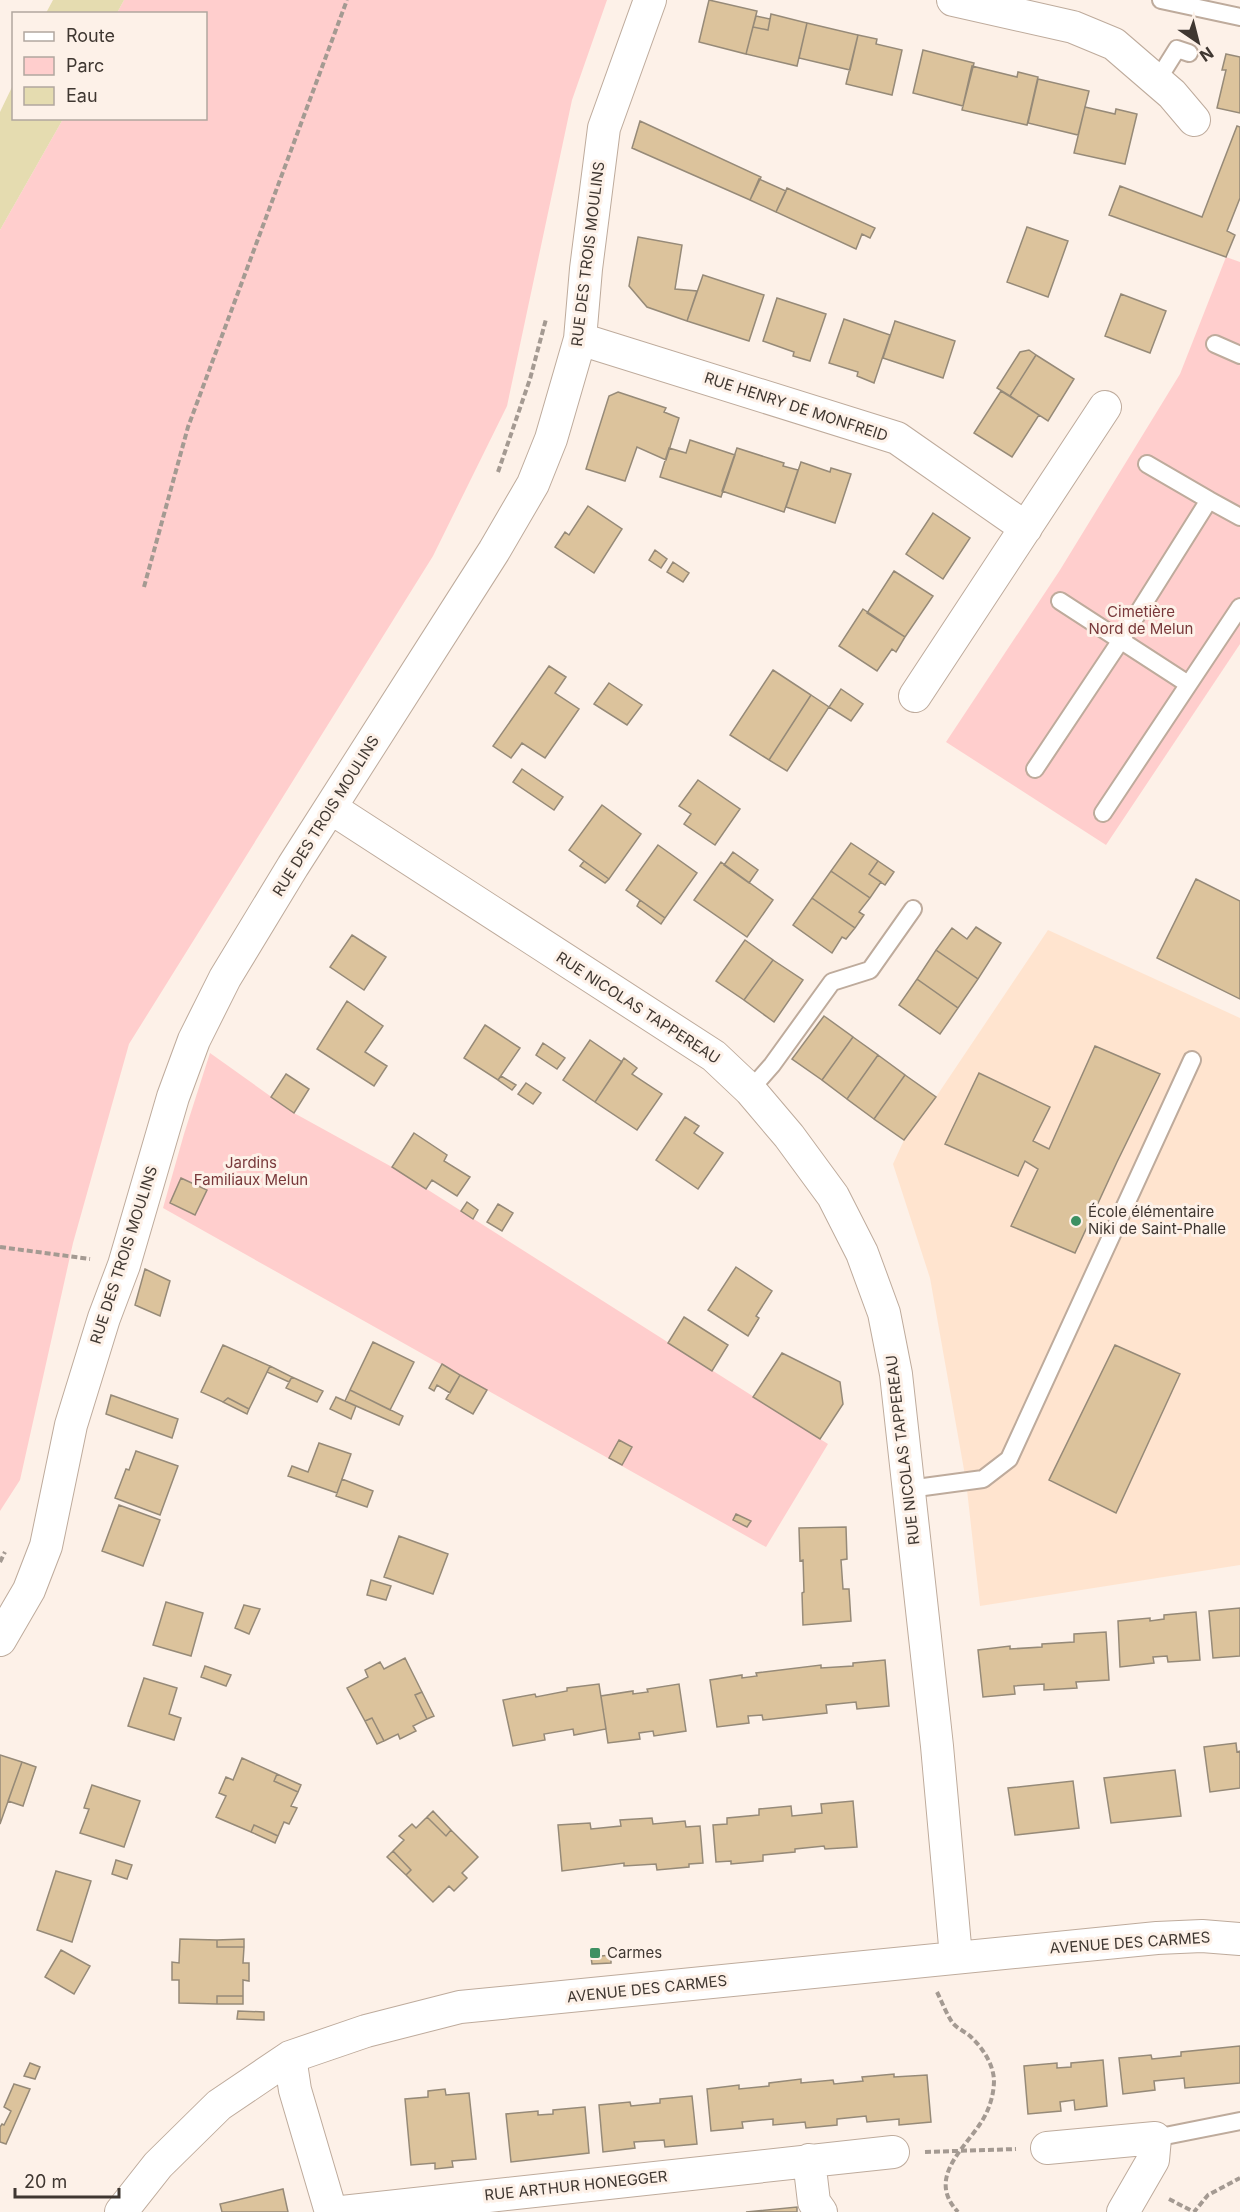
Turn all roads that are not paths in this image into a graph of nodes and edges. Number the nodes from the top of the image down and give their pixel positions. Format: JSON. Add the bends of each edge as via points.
{"nodes":[{"id":1,"x":650,"y":0,"type":"edge"},
{"id":2,"x":953,"y":0,"type":"edge"},
{"id":3,"x":1161,"y":0,"type":"edge"},
{"id":4,"x":1240,"y":17,"type":"edge"},
{"id":5,"x":1189,"y":53,"type":"dead end"},
{"id":6,"x":1156,"y":81,"type":"junction"},
{"id":7,"x":1194,"y":120,"type":"dead end"},
{"id":8,"x":580,"y":339,"type":"junction"},
{"id":9,"x":1215,"y":345,"type":"dead end"},
{"id":10,"x":1240,"y":354,"type":"edge"},
{"id":11,"x":1105,"y":407,"type":"dead end"},
{"id":12,"x":1147,"y":464,"type":"dead end"},
{"id":13,"x":1209,"y":500,"type":"junction"},
{"id":14,"x":1240,"y":517,"type":"edge"},
{"id":15,"x":1026,"y":528,"type":"junction"},
{"id":16,"x":1060,"y":601,"type":"dead end"},
{"id":17,"x":1240,"y":608,"type":"edge"},
{"id":18,"x":1121,"y":639,"type":"junction"},
{"id":19,"x":1188,"y":684,"type":"junction"},
{"id":20,"x":915,"y":696,"type":"dead end"},
{"id":21,"x":1035,"y":769,"type":"dead end"},
{"id":22,"x":331,"y":808,"type":"junction"},
{"id":23,"x":1103,"y":813,"type":"dead end"},
{"id":24,"x":913,"y":909,"type":"dead end"},
{"id":25,"x":1192,"y":1060,"type":"dead end"},
{"id":26,"x":750,"y":1090,"type":"junction"},
{"id":27,"x":909,"y":1489,"type":"junction"},
{"id":28,"x":0,"y":1640,"type":"edge"},
{"id":29,"x":1240,"y":1939,"type":"edge"},
{"id":30,"x":956,"y":1957,"type":"junction"},
{"id":31,"x":290,"y":2057,"type":"junction"},
{"id":32,"x":1240,"y":2121,"type":"edge"},
{"id":33,"x":1155,"y":2138,"type":"junction"},
{"id":34,"x":1047,"y":2148,"type":"road end"},
{"id":35,"x":892,"y":2152,"type":"road end"},
{"id":36,"x":809,"y":2160,"type":"junction"},
{"id":37,"x":121,"y":2212,"type":"edge"},
{"id":38,"x":331,"y":2212,"type":"edge"},
{"id":39,"x":342,"y":2212,"type":"edge"},
{"id":40,"x":821,"y":2212,"type":"edge"},
{"id":41,"x":1123,"y":2212,"type":"edge"}],
"edges":[{"from":1,"to":8,"type":"street","name":"RUE DES TROIS MOULINS","via":[[604,128]]},
{"from":2,"to":6,"type":"street","via":[[1073,27],[1114,44]]},
{"from":3,"to":4,"type":"lane"},
{"from":5,"to":6,"type":"lane","via":[[1177,49]]},
{"from":6,"to":7,"type":"street"},
{"from":8,"to":15,"type":"street","name":"RUE HENRY DE MONFREID","via":[[897,438]]},
{"from":8,"to":22,"type":"street","name":"RUE DES TROIS MOULINS","via":[[551,439],[533,484]]},
{"from":9,"to":10,"type":"lane"},
{"from":11,"to":15,"type":"street"},
{"from":12,"to":13,"type":"lane"},
{"from":13,"to":14,"type":"lane"},
{"from":13,"to":18,"type":"lane"},
{"from":15,"to":20,"type":"street"},
{"from":16,"to":18,"type":"lane"},
{"from":17,"to":19,"type":"lane"},
{"from":18,"to":19,"type":"lane"},
{"from":18,"to":21,"type":"lane"},
{"from":19,"to":23,"type":"lane"},
{"from":22,"to":26,"type":"street","name":"RUE NICOLAS TAPPEREAU","via":[[714,1056]]},
{"from":22,"to":28,"type":"street","name":"RUE DES TROIS MOULINS","via":[[225,978],[194,1040],[71,1425],[46,1546],[29,1590]]},
{"from":24,"to":26,"type":"lane","via":[[870,970],[832,982]]},
{"from":25,"to":27,"type":"lane","via":[[1009,1459],[982,1479]]},
{"from":26,"to":27,"type":"street","name":"RUE NICOLAS TAPPEREAU","via":[[832,1196],[862,1253],[884,1313],[896,1374]]},
{"from":27,"to":30,"type":"street","name":"RUE NICOLAS TAPPEREAU"},
{"from":29,"to":30,"type":"street","name":"AVENUE DES CARMES","via":[[1157,1938]]},
{"from":30,"to":31,"type":"street","name":"AVENUE DES CARMES","via":[[460,2007],[366,2031]]},
{"from":31,"to":37,"type":"street","name":"AVENUE DES CARMES","via":[[219,2105],[158,2165]]},
{"from":31,"to":38,"type":"street","via":[[295,2090]]},
{"from":32,"to":33,"type":"lane"},
{"from":33,"to":34,"type":"street"},
{"from":33,"to":41,"type":"street","via":[[1153,2160]]},
{"from":35,"to":36,"type":"street","name":"RUE ARTHUR HONEGGER"},
{"from":36,"to":39,"type":"street","name":"RUE ARTHUR HONEGGER"},
{"from":36,"to":40,"type":"street","via":[[814,2202]]}]}
